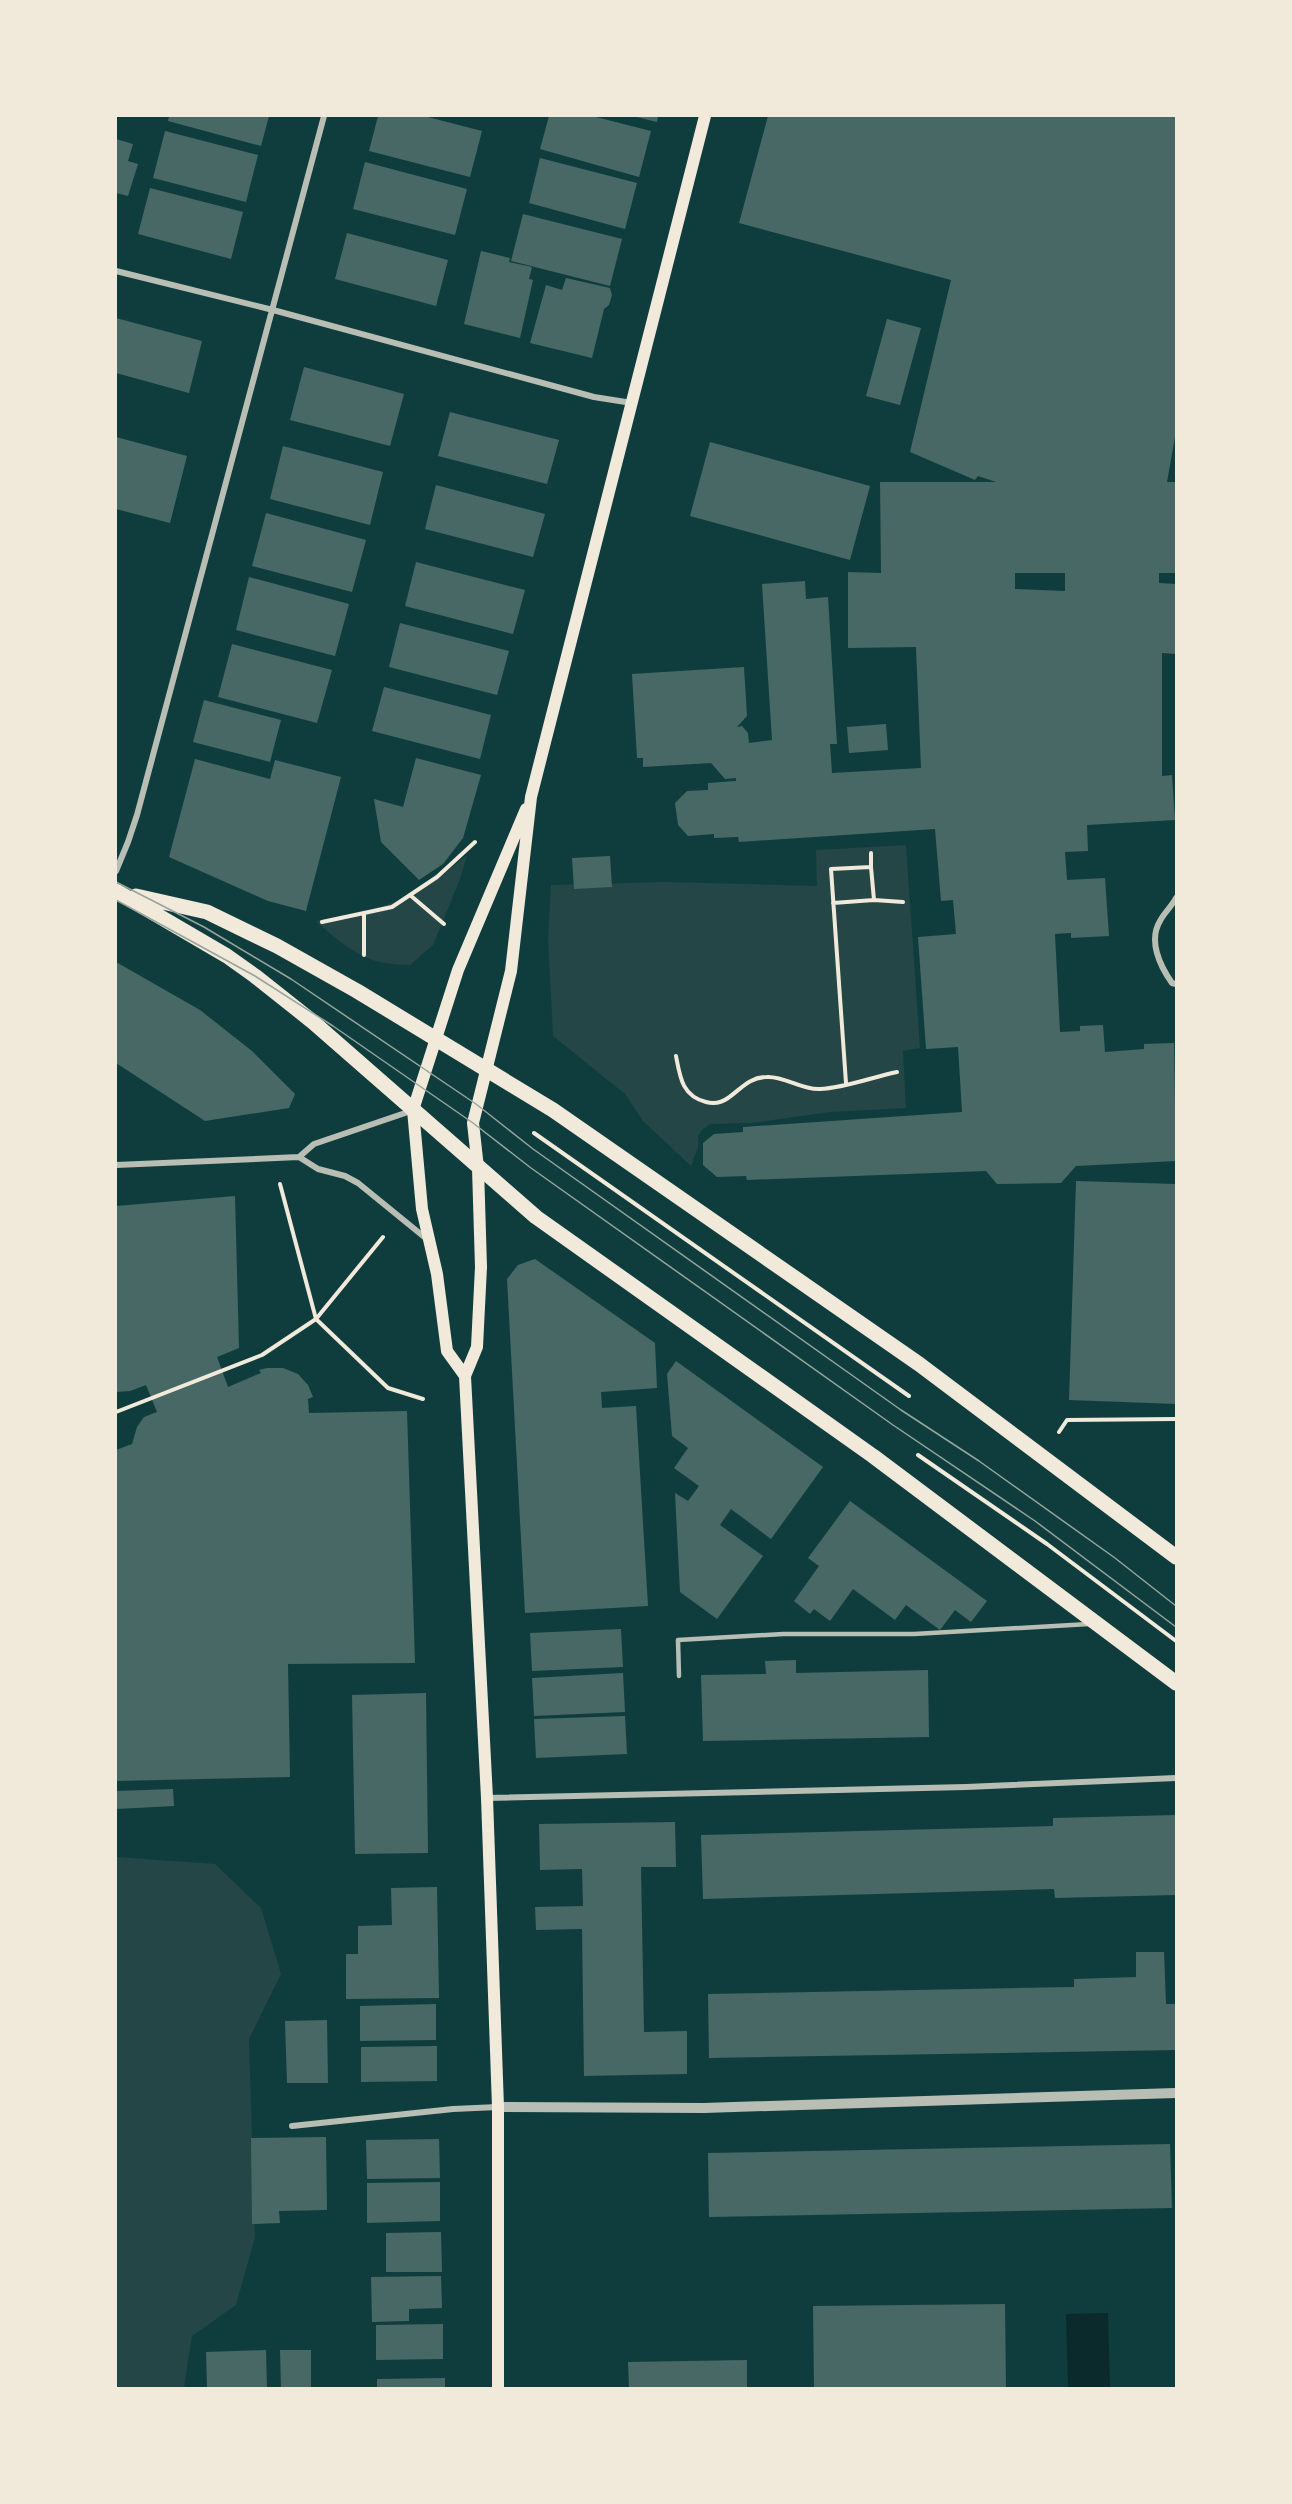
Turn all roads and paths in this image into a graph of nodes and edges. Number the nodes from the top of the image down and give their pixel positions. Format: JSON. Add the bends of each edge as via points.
{"nodes":[{"id":1,"x":324,"y":116,"type":"edge"},
{"id":2,"x":705,"y":116,"type":"edge"},
{"id":3,"x":116,"y":271,"type":"edge"},
{"id":4,"x":273,"y":310,"type":"junction"},
{"id":5,"x":632,"y":403,"type":"junction"},
{"id":6,"x":531,"y":796,"type":"junction"},
{"id":7,"x":475,"y":842,"type":"dead end"},
{"id":8,"x":871,"y":853,"type":"dead end"},
{"id":9,"x":871,"y":867,"type":"junction"},
{"id":10,"x":116,"y":871,"type":"edge"},
{"id":11,"x":116,"y":890,"type":"edge"},
{"id":12,"x":410,"y":895,"type":"junction"},
{"id":13,"x":1176,"y":898,"type":"edge"},
{"id":14,"x":874,"y":900,"type":"junction"},
{"id":15,"x":903,"y":902,"type":"dead end"},
{"id":16,"x":833,"y":903,"type":"junction"},
{"id":17,"x":364,"y":915,"type":"junction"},
{"id":18,"x":322,"y":922,"type":"dead end"},
{"id":19,"x":444,"y":924,"type":"dead end"},
{"id":20,"x":364,"y":955,"type":"dead end"},
{"id":21,"x":1176,"y":984,"type":"edge"},
{"id":22,"x":437,"y":1040,"type":"junction"},
{"id":23,"x":676,"y":1056,"type":"dead end"},
{"id":24,"x":487,"y":1070,"type":"junction"},
{"id":25,"x":897,"y":1072,"type":"dead end"},
{"id":26,"x":846,"y":1083,"type":"junction"},
{"id":27,"x":413,"y":1110,"type":"junction"},
{"id":28,"x":535,"y":1128,"type":"dead end"},
{"id":29,"x":534,"y":1133,"type":"junction"},
{"id":30,"x":535,"y":1139,"type":"dead end"},
{"id":31,"x":299,"y":1156,"type":"junction"},
{"id":32,"x":116,"y":1164,"type":"edge"},
{"id":33,"x":478,"y":1168,"type":"junction"},
{"id":34,"x":280,"y":1184,"type":"dead end"},
{"id":35,"x":383,"y":1237,"type":"dead end"},
{"id":36,"x":430,"y":1243,"type":"junction"},
{"id":37,"x":316,"y":1319,"type":"junction"},
{"id":38,"x":465,"y":1376,"type":"junction"},
{"id":39,"x":909,"y":1396,"type":"dead end"},
{"id":40,"x":423,"y":1399,"type":"dead end"},
{"id":41,"x":116,"y":1412,"type":"edge"},
{"id":42,"x":1176,"y":1419,"type":"edge"},
{"id":43,"x":1059,"y":1432,"type":"dead end"},
{"id":44,"x":912,"y":1450,"type":"dead end"},
{"id":45,"x":1176,"y":1557,"type":"edge"},
{"id":46,"x":1099,"y":1623,"type":"junction"},
{"id":47,"x":1176,"y":1641,"type":"edge"},
{"id":48,"x":679,"y":1676,"type":"dead end"},
{"id":49,"x":1176,"y":1683,"type":"edge"},
{"id":50,"x":1176,"y":1778,"type":"edge"},
{"id":51,"x":487,"y":1798,"type":"junction"},
{"id":52,"x":1176,"y":2093,"type":"edge"},
{"id":53,"x":498,"y":2107,"type":"junction"},
{"id":54,"x":292,"y":2126,"type":"dead end"},
{"id":55,"x":498,"y":2388,"type":"edge"}],
"edges":[{"from":1,"to":4,"type":"street"},
{"from":2,"to":5,"type":"main road"},
{"from":3,"to":4,"type":"street"},
{"from":4,"to":5,"type":"street","via":[[594,397]]},
{"from":4,"to":10,"type":"street","via":[[137,815]]},
{"from":5,"to":6,"type":"main road"},
{"from":6,"to":22,"type":"main road","via":[[465,953]]},
{"from":6,"to":24,"type":"main road","via":[[511,971]]},
{"from":7,"to":12,"type":"path","via":[[437,877]]},
{"from":8,"to":9,"type":"path"},
{"from":9,"to":14,"type":"path"},
{"from":9,"to":16,"type":"path","via":[[831,869]]},
{"from":11,"to":22,"type":"main road","via":[[207,912],[287,951]]},
{"from":11,"to":27,"type":"main road","via":[[243,967]]},
{"from":12,"to":17,"type":"path","via":[[392,907]]},
{"from":12,"to":19,"type":"path"},
{"from":13,"to":21,"type":"street","via":[[1159,923],[1154,940],[1161,967]]},
{"from":14,"to":15,"type":"path"},
{"from":14,"to":16,"type":"path"},
{"from":16,"to":26,"type":"path"},
{"from":17,"to":18,"type":"path"},
{"from":17,"to":20,"type":"path"},
{"from":22,"to":24,"type":"main road"},
{"from":22,"to":27,"type":"main road"},
{"from":23,"to":26,"type":"path","via":[[688,1093],[713,1104],[727,1100],[754,1079],[769,1076],[799,1087],[820,1089]]},
{"from":24,"to":33,"type":"main road","via":[[472,1123]]},
{"from":24,"to":45,"type":"main road","via":[[562,1116],[896,1348]]},
{"from":25,"to":26,"type":"path"},
{"from":27,"to":31,"type":"street","via":[[314,1144]]},
{"from":27,"to":33,"type":"main road"},
{"from":27,"to":36,"type":"main road","via":[[422,1209]]},
{"from":28,"to":29,"type":"path"},
{"from":29,"to":30,"type":"path"},
{"from":29,"to":39,"type":"path"},
{"from":31,"to":32,"type":"street"},
{"from":31,"to":36,"type":"street","via":[[318,1169],[358,1184]]},
{"from":33,"to":38,"type":"main road","via":[[481,1267],[477,1347]]},
{"from":33,"to":46,"type":"main road","via":[[536,1217],[873,1456]]},
{"from":34,"to":37,"type":"path"},
{"from":35,"to":37,"type":"path"},
{"from":36,"to":38,"type":"main road","via":[[447,1351]]},
{"from":37,"to":40,"type":"path","via":[[388,1388]]},
{"from":37,"to":41,"type":"path","via":[[262,1355]]},
{"from":38,"to":51,"type":"main road"},
{"from":42,"to":43,"type":"path","via":[[1067,1420]]},
{"from":44,"to":47,"type":"path"},
{"from":46,"to":48,"type":"lane","via":[[925,1634],[783,1634],[678,1640]]},
{"from":46,"to":49,"type":"main road"},
{"from":50,"to":51,"type":"street"},
{"from":51,"to":53,"type":"main road"},
{"from":52,"to":53,"type":"street","via":[[704,2108]]},
{"from":53,"to":54,"type":"street"},
{"from":53,"to":55,"type":"main road"}]}
